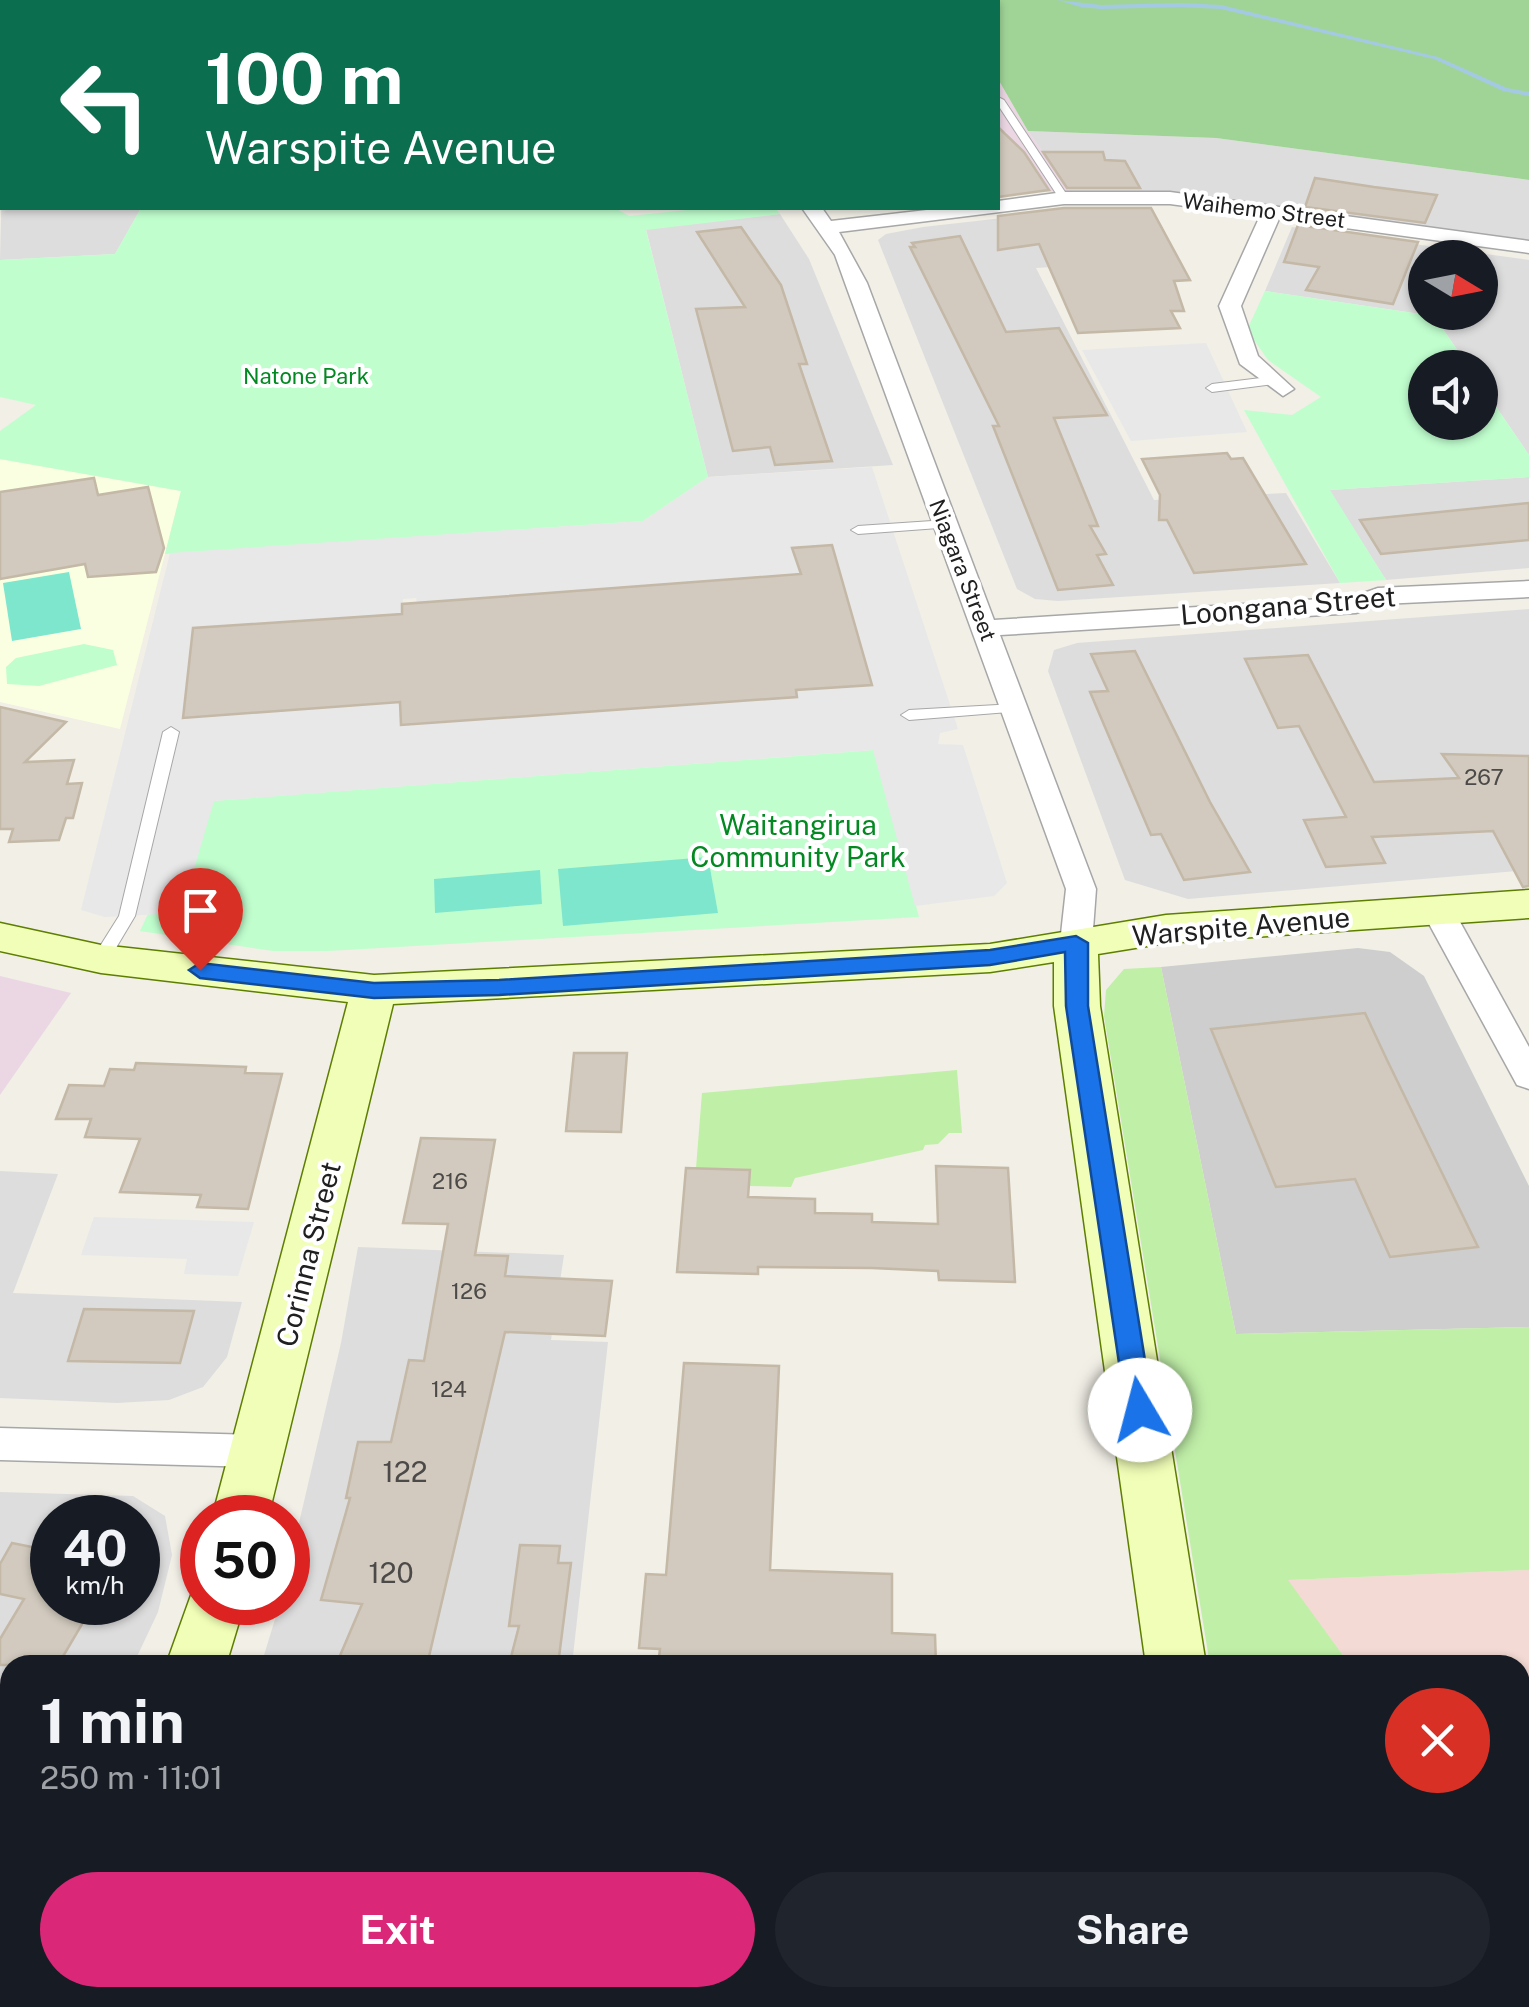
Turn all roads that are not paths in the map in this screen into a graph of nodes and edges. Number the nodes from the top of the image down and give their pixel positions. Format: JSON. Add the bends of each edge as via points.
{"nodes":[{"id":1,"x":1000,"y":100,"type":"edge"},
{"id":2,"x":1064,"y":198,"type":"junction"},
{"id":3,"x":1000,"y":206,"type":"edge"},
{"id":4,"x":942,"y":210,"type":"edge"},
{"id":5,"x":1272,"y":210,"type":"junction"},
{"id":6,"x":820,"y":217,"type":"edge"},
{"id":7,"x":1529,"y":247,"type":"edge"},
{"id":8,"x":1276,"y":386,"type":"joint"},
{"id":9,"x":1212,"y":388,"type":"dead end"},
{"id":10,"x":946,"y":524,"type":"junction"},
{"id":11,"x":858,"y":530,"type":"dead end"},
{"id":12,"x":1529,"y":590,"type":"edge"},
{"id":13,"x":986,"y":628,"type":"junction"},
{"id":14,"x":1015,"y":708,"type":"junction"},
{"id":15,"x":909,"y":715,"type":"dead end"},
{"id":16,"x":170,"y":732,"type":"dead end"},
{"id":17,"x":1529,"y":904,"type":"edge"},
{"id":18,"x":1438,"y":911,"type":"junction"},
{"id":19,"x":0,"y":937,"type":"edge"},
{"id":20,"x":1076,"y":943,"type":"junction"},
{"id":21,"x":101,"y":959,"type":"junction"},
{"id":22,"x":374,"y":990,"type":"junction"},
{"id":23,"x":1529,"y":1077,"type":"edge"},
{"id":24,"x":0,"y":1444,"type":"edge"},
{"id":25,"x":258,"y":1450,"type":"junction"},
{"id":26,"x":246,"y":1495,"type":"edge"},
{"id":27,"x":209,"y":1625,"type":"edge"},
{"id":28,"x":199,"y":1655,"type":"edge"},
{"id":29,"x":1175,"y":1655,"type":"edge"}],
"edges":[{"from":1,"to":2,"type":"lane"},
{"from":2,"to":3,"type":"street","name":"Waihemo Street"},
{"from":2,"to":5,"type":"street","name":"Waihemo Street","via":[[1170,198]]},
{"from":4,"to":6,"type":"street","name":"Waihemo Street"},
{"from":5,"to":7,"type":"street","name":"Waihemo Street"},
{"from":5,"to":8,"type":"street","via":[[1230,306],[1248,358]]},
{"from":6,"to":10,"type":"street","name":"Niagara Street","via":[[856,283]]},
{"from":8,"to":9,"type":"lane"},
{"from":10,"to":11,"type":"lane"},
{"from":10,"to":13,"type":"street","name":"Niagara Street"},
{"from":12,"to":13,"type":"street","name":"Loongana Street"},
{"from":13,"to":14,"type":"street","name":"Niagara Street"},
{"from":14,"to":15,"type":"lane"},
{"from":14,"to":20,"type":"street","name":"Niagara Street","via":[[1080,890]]},
{"from":16,"to":21,"type":"lane","via":[[128,916]]},
{"from":17,"to":18,"type":"main road","name":"Warspite Avenue"},
{"from":18,"to":20,"type":"main road","name":"Warspite Avenue","via":[[1166,929]]},
{"from":18,"to":23,"type":"street"},
{"from":19,"to":21,"type":"main road","name":"Warspite Avenue"},
{"from":20,"to":22,"type":"main road","name":"Warspite Avenue","via":[[990,958]]},
{"from":20,"to":29,"type":"main road","via":[[1077,1006]]},
{"from":21,"to":22,"type":"main road","name":"Warspite Avenue"},
{"from":22,"to":25,"type":"main road","name":"Corinna Street"},
{"from":24,"to":25,"type":"street"},
{"from":25,"to":26,"type":"main road","name":"Corinna Street"},
{"from":27,"to":28,"type":"main road"}]}
